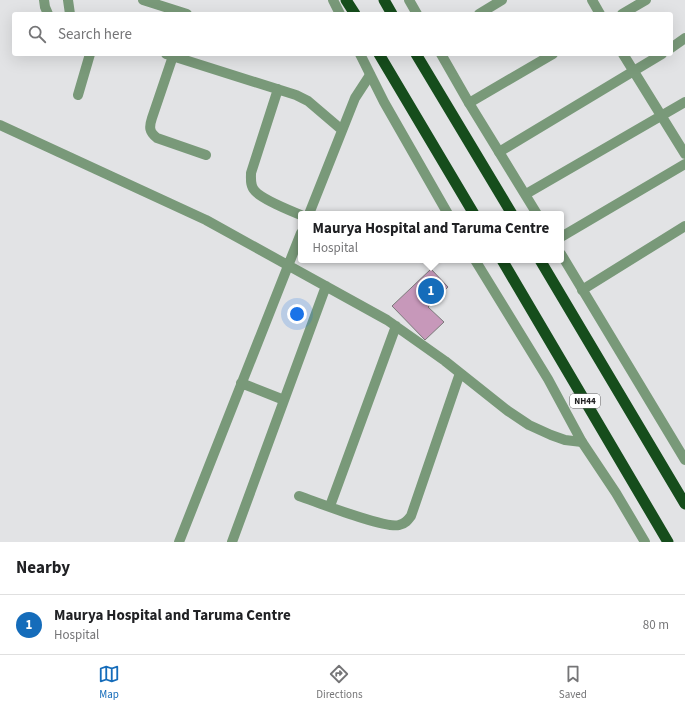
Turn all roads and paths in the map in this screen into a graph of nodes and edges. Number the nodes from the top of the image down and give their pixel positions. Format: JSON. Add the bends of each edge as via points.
{"nodes":[{"id":1,"x":44,"y":0,"type":"edge"},
{"id":2,"x":68,"y":0,"type":"edge"},
{"id":3,"x":143,"y":0,"type":"edge"},
{"id":4,"x":332,"y":0,"type":"edge"},
{"id":5,"x":346,"y":0,"type":"edge"},
{"id":6,"x":384,"y":0,"type":"edge"},
{"id":7,"x":409,"y":0,"type":"edge"},
{"id":8,"x":502,"y":0,"type":"edge"},
{"id":9,"x":592,"y":0,"type":"edge"},
{"id":10,"x":646,"y":0,"type":"edge"},
{"id":11,"x":47,"y":12,"type":"edge"},
{"id":12,"x":70,"y":12,"type":"edge"},
{"id":13,"x":181,"y":12,"type":"edge"},
{"id":14,"x":339,"y":12,"type":"edge"},
{"id":15,"x":354,"y":12,"type":"edge"},
{"id":16,"x":391,"y":12,"type":"edge"},
{"id":17,"x":417,"y":12,"type":"edge"},
{"id":18,"x":482,"y":12,"type":"edge"},
{"id":19,"x":599,"y":12,"type":"edge"},
{"id":20,"x":625,"y":12,"type":"edge"},
{"id":21,"x":685,"y":38,"type":"edge"},
{"id":22,"x":673,"y":47,"type":"edge"},
{"id":23,"x":89,"y":56,"type":"edge"},
{"id":24,"x":169,"y":56,"type":"edge"},
{"id":25,"x":172,"y":56,"type":"edge"},
{"id":26,"x":361,"y":56,"type":"edge"},
{"id":27,"x":380,"y":56,"type":"edge"},
{"id":28,"x":417,"y":56,"type":"edge"},
{"id":29,"x":442,"y":56,"type":"edge"},
{"id":30,"x":550,"y":56,"type":"edge"},
{"id":31,"x":624,"y":56,"type":"edge"},
{"id":32,"x":659,"y":56,"type":"edge"},
{"id":33,"x":633,"y":72,"type":"junction"},
{"id":34,"x":370,"y":75,"type":"junction"},
{"id":35,"x":278,"y":89,"type":"junction"},
{"id":36,"x":78,"y":95,"type":"dead end"},
{"id":37,"x":685,"y":102,"type":"edge"},
{"id":38,"x":469,"y":103,"type":"junction"},
{"id":39,"x":661,"y":116,"type":"junction"},
{"id":40,"x":0,"y":125,"type":"edge"},
{"id":41,"x":342,"y":130,"type":"junction"},
{"id":42,"x":499,"y":152,"type":"junction"},
{"id":43,"x":685,"y":154,"type":"edge"},
{"id":44,"x":206,"y":156,"type":"dead end"},
{"id":45,"x":685,"y":164,"type":"edge"},
{"id":46,"x":526,"y":194,"type":"junction"},
{"id":47,"x":310,"y":211,"type":"edge"},
{"id":48,"x":446,"y":211,"type":"edge"},
{"id":49,"x":472,"y":211,"type":"edge"},
{"id":50,"x":510,"y":211,"type":"edge"},
{"id":51,"x":536,"y":211,"type":"edge"},
{"id":52,"x":298,"y":214,"type":"edge"},
{"id":53,"x":685,"y":226,"type":"edge"},
{"id":54,"x":564,"y":235,"type":"edge"},
{"id":55,"x":298,"y":240,"type":"edge"},
{"id":56,"x":564,"y":259,"type":"edge"},
{"id":57,"x":477,"y":263,"type":"edge"},
{"id":58,"x":504,"y":263,"type":"edge"},
{"id":59,"x":542,"y":263,"type":"edge"},
{"id":60,"x":288,"y":265,"type":"junction"},
{"id":61,"x":326,"y":286,"type":"junction"},
{"id":62,"x":582,"y":290,"type":"junction"},
{"id":63,"x":396,"y":326,"type":"junction"},
{"id":64,"x":460,"y":373,"type":"junction"},
{"id":65,"x":241,"y":384,"type":"junction"},
{"id":66,"x":284,"y":400,"type":"junction"},
{"id":67,"x":582,"y":442,"type":"junction"},
{"id":68,"x":685,"y":460,"type":"edge"},
{"id":69,"x":299,"y":496,"type":"dead end"},
{"id":70,"x":685,"y":504,"type":"edge"},
{"id":71,"x":330,"y":506,"type":"junction"},
{"id":72,"x":179,"y":542,"type":"edge"},
{"id":73,"x":232,"y":542,"type":"edge"},
{"id":74,"x":645,"y":542,"type":"edge"},
{"id":75,"x":668,"y":542,"type":"edge"}],
"edges":[{"from":1,"to":11,"type":"street"},
{"from":2,"to":12,"type":"street"},
{"from":3,"to":13,"type":"street"},
{"from":4,"to":14,"type":"street"},
{"from":5,"to":15,"type":"highway"},
{"from":6,"to":16,"type":"highway"},
{"from":7,"to":17,"type":"street"},
{"from":8,"to":18,"type":"street"},
{"from":9,"to":19,"type":"street"},
{"from":10,"to":20,"type":"street"},
{"from":21,"to":22,"type":"street"},
{"from":23,"to":36,"type":"street"},
{"from":24,"to":44,"type":"street","via":[[150,122],[151,133],[157,138]]},
{"from":25,"to":35,"type":"street"},
{"from":26,"to":34,"type":"street"},
{"from":27,"to":49,"type":"highway"},
{"from":28,"to":50,"type":"highway"},
{"from":29,"to":38,"type":"street"},
{"from":30,"to":38,"type":"street"},
{"from":31,"to":33,"type":"street"},
{"from":32,"to":33,"type":"street"},
{"from":33,"to":39,"type":"street"},
{"from":33,"to":42,"type":"street"},
{"from":34,"to":41,"type":"street","via":[[355,98]]},
{"from":34,"to":48,"type":"street"},
{"from":35,"to":41,"type":"street","via":[[308,101]]},
{"from":35,"to":52,"type":"street","via":[[251,173],[251,184],[254,191],[263,197]]},
{"from":37,"to":39,"type":"street"},
{"from":38,"to":42,"type":"street"},
{"from":39,"to":43,"type":"street"},
{"from":39,"to":46,"type":"street"},
{"from":40,"to":60,"type":"street","via":[[206,220]]},
{"from":41,"to":47,"type":"street"},
{"from":42,"to":46,"type":"street"},
{"from":45,"to":54,"type":"street"},
{"from":46,"to":51,"type":"street"},
{"from":53,"to":62,"type":"street"},
{"from":55,"to":60,"type":"street"},
{"from":56,"to":62,"type":"street"},
{"from":57,"to":67,"type":"street","via":[[548,379]]},
{"from":58,"to":75,"type":"highway","number":"NH44"},
{"from":59,"to":70,"type":"highway"},
{"from":60,"to":61,"type":"street"},
{"from":60,"to":65,"type":"street"},
{"from":61,"to":63,"type":"street"},
{"from":61,"to":66,"type":"street"},
{"from":62,"to":68,"type":"street"},
{"from":63,"to":64,"type":"street"},
{"from":63,"to":71,"type":"street"},
{"from":64,"to":67,"type":"street","via":[[529,425],[565,440]]},
{"from":64,"to":71,"type":"street","via":[[411,516],[406,523],[399,526],[390,525]]},
{"from":65,"to":66,"type":"street"},
{"from":65,"to":72,"type":"street"},
{"from":66,"to":73,"type":"street"},
{"from":67,"to":74,"type":"street"},
{"from":69,"to":71,"type":"street"}]}
